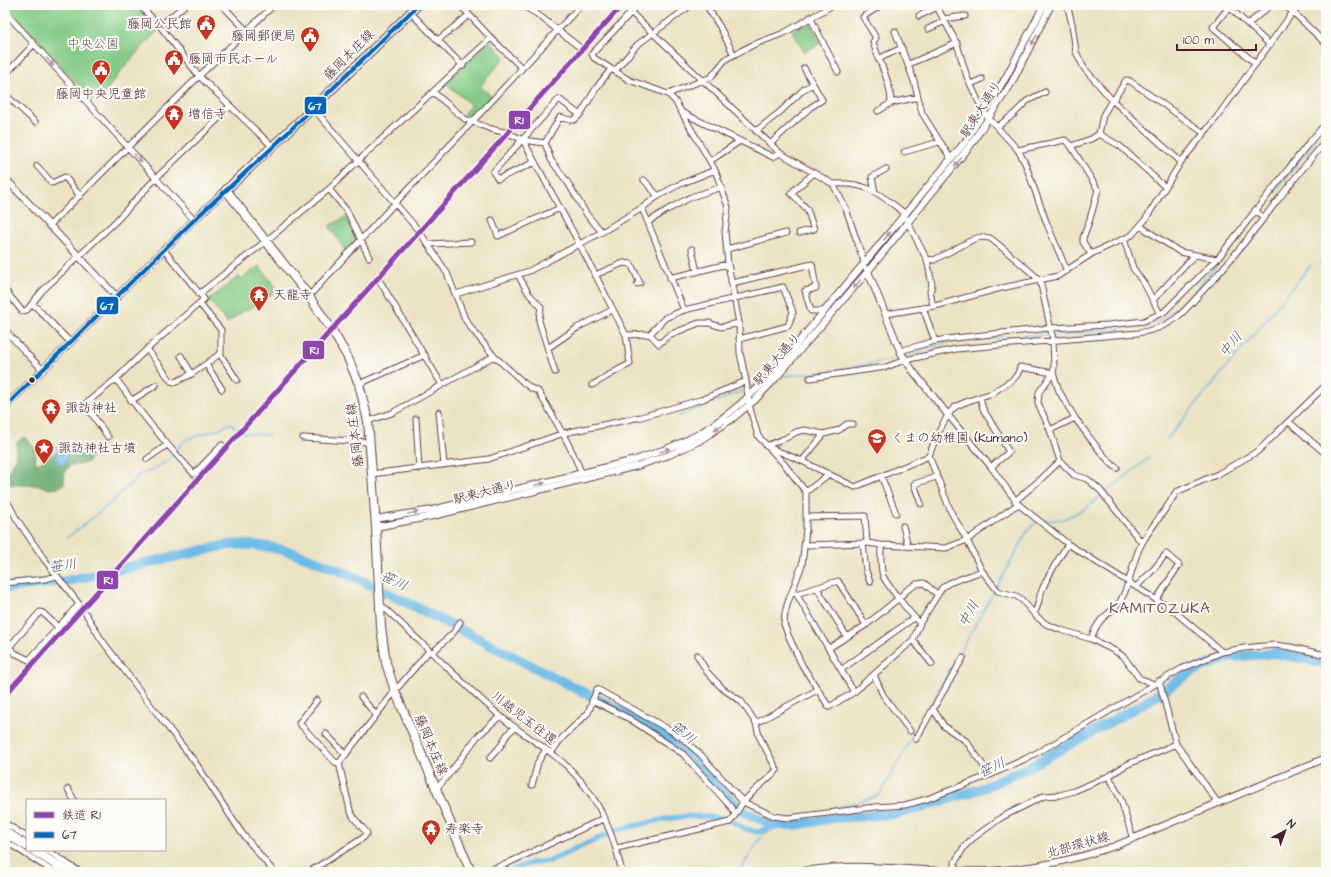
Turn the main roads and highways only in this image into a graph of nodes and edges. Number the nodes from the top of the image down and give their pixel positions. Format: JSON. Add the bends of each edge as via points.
{"nodes":[{"id":1,"x":418,"y":5,"type":"edge"},
{"id":2,"x":5,"y":832,"type":"edge"},
{"id":3,"x":26,"y":845,"type":"edge"},
{"id":4,"x":35,"y":851,"type":"edge"},
{"id":5,"x":68,"y":872,"type":"edge"},
{"id":6,"x":470,"y":872,"type":"edge"}],
"edges":[{"from":1,"to":6,"type":"main road","name":"藤岡本庄線","via":[[226,190],[308,297],[342,347],[359,384],[368,421],[384,651],[395,691]]},
{"from":2,"to":3,"type":"highway"},
{"from":4,"to":5,"type":"highway"}]}
